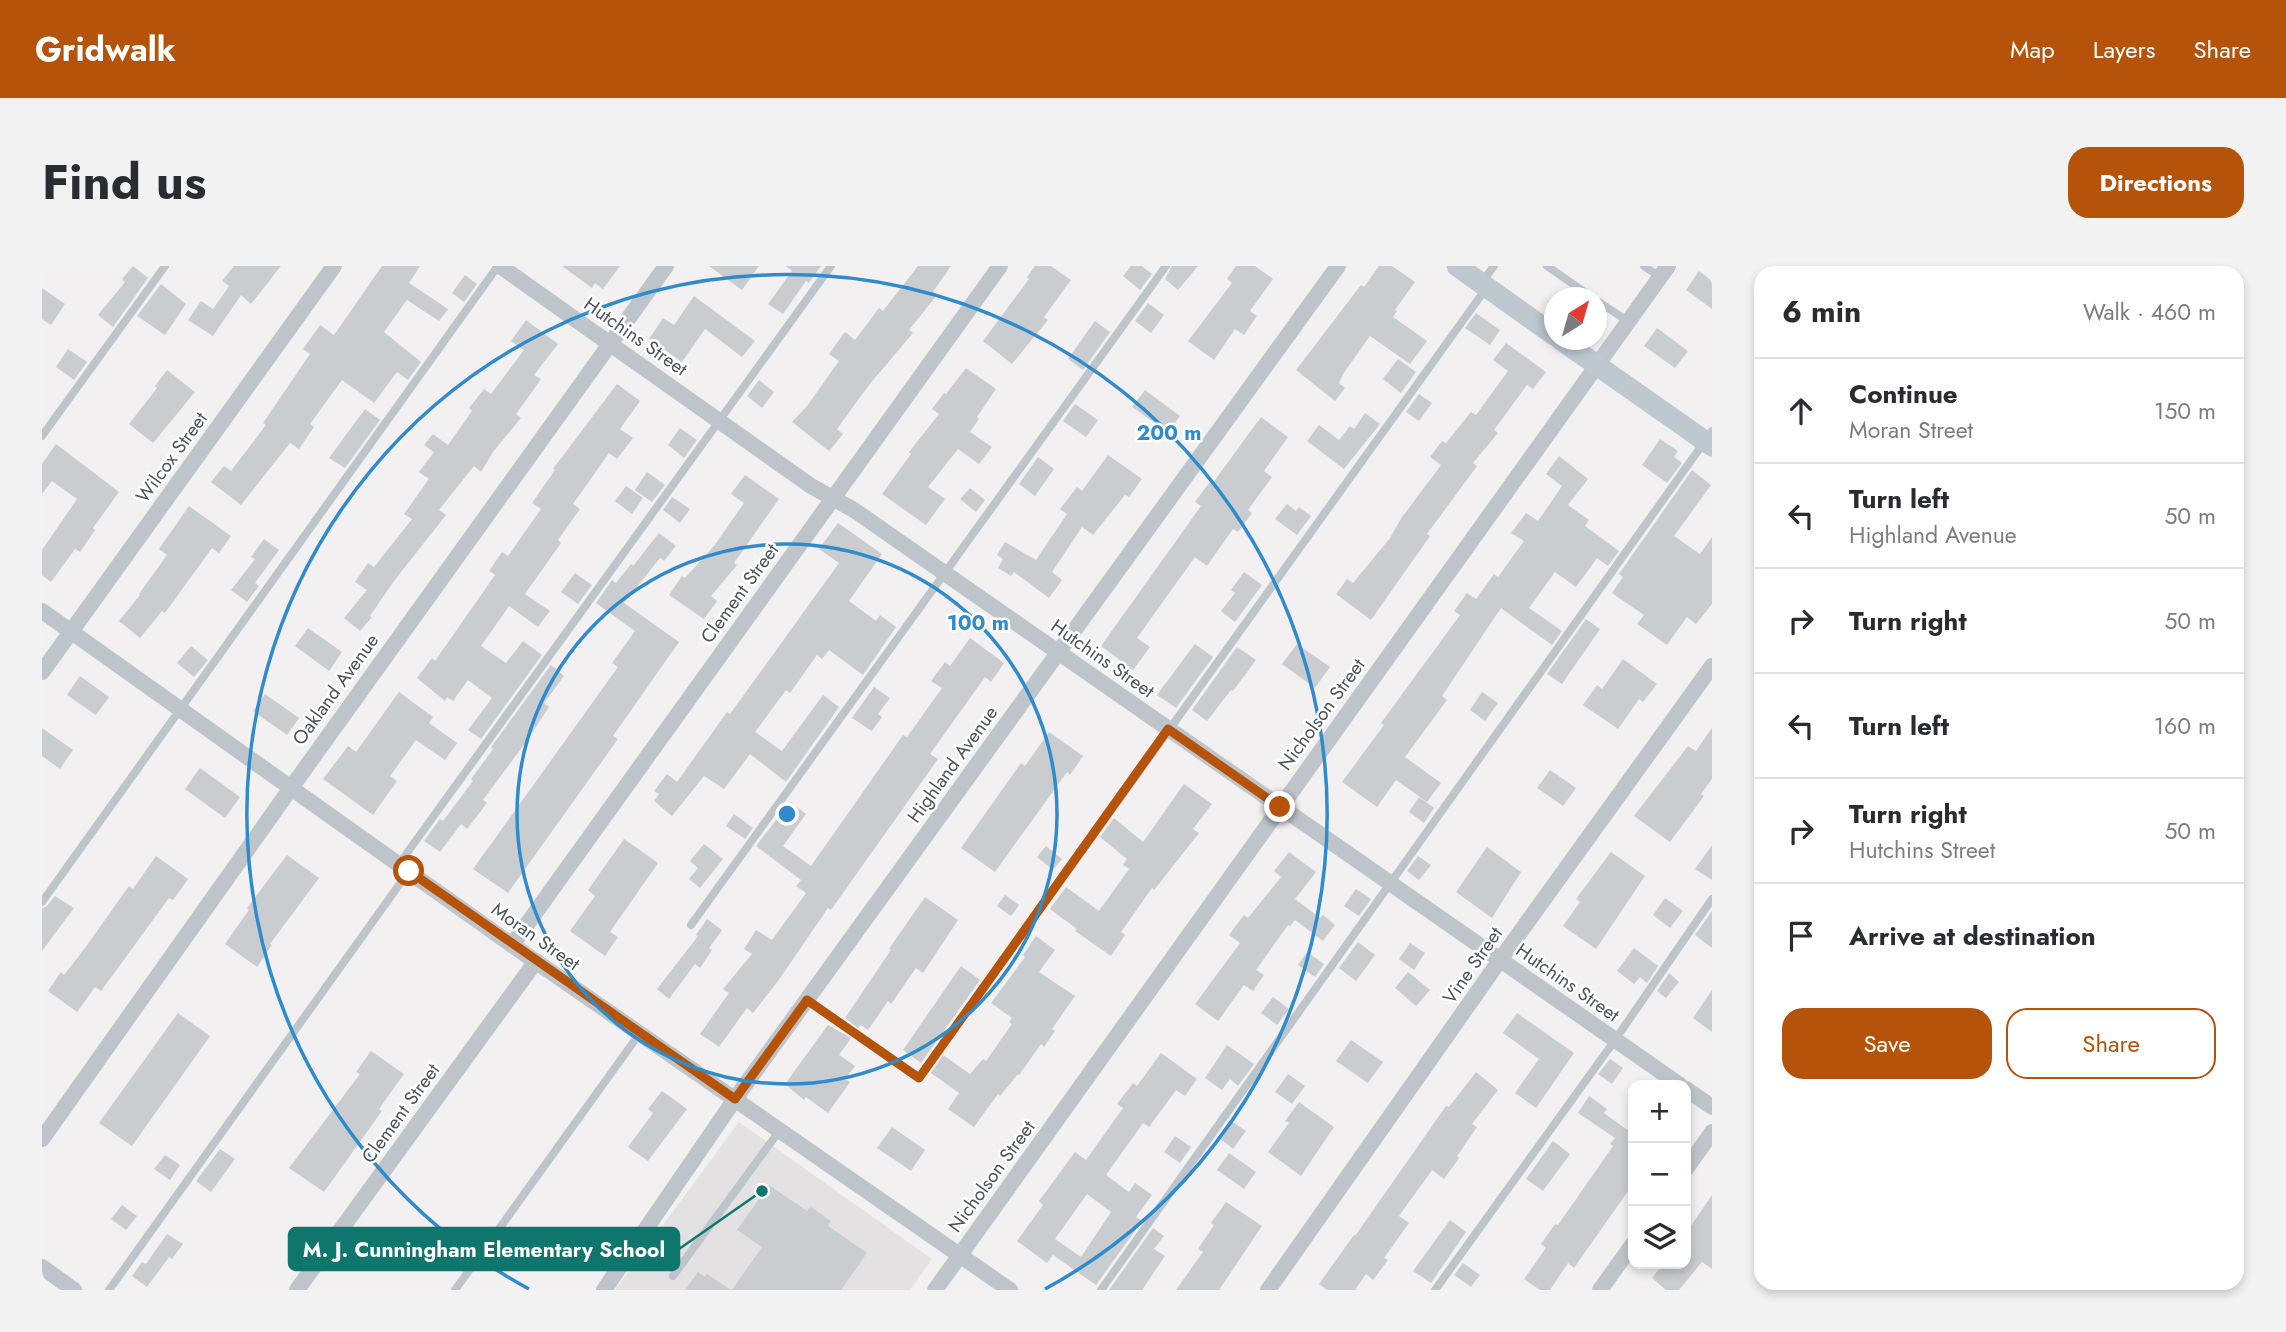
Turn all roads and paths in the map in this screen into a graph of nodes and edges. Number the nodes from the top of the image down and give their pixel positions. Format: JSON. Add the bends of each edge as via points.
{"nodes":[{"id":1,"x":165,"y":266,"type":"edge"},
{"id":2,"x":334,"y":266,"type":"edge"},
{"id":3,"x":499,"y":266,"type":"edge"},
{"id":4,"x":666,"y":266,"type":"edge"},
{"id":5,"x":831,"y":266,"type":"edge"},
{"id":6,"x":1000,"y":266,"type":"edge"},
{"id":7,"x":1166,"y":266,"type":"edge"},
{"id":8,"x":1338,"y":266,"type":"edge"},
{"id":9,"x":1457,"y":266,"type":"edge"},
{"id":10,"x":1494,"y":266,"type":"edge"},
{"id":11,"x":1547,"y":266,"type":"edge"},
{"id":12,"x":1644,"y":266,"type":"edge"},
{"id":13,"x":1664,"y":272,"type":"edge"},
{"id":14,"x":1484,"y":285,"type":"junction"},
{"id":15,"x":1578,"y":287,"type":"edge"},
{"id":16,"x":1607,"y":307,"type":"edge"},
{"id":17,"x":1629,"y":321,"type":"junction"},
{"id":18,"x":1544,"y":327,"type":"edge"},
{"id":19,"x":609,"y":343,"type":"junction"},
{"id":20,"x":1575,"y":350,"type":"edge"},
{"id":21,"x":1597,"y":365,"type":"junction"},
{"id":22,"x":720,"y":422,"type":"junction"},
{"id":23,"x":42,"y":436,"type":"edge"},
{"id":24,"x":1710,"y":440,"type":"edge"},
{"id":25,"x":833,"y":498,"type":"junction"},
{"id":26,"x":944,"y":572,"type":"junction"},
{"id":27,"x":42,"y":611,"type":"edge"},
{"id":28,"x":71,"y":631,"type":"junction"},
{"id":29,"x":1059,"y":653,"type":"junction"},
{"id":30,"x":1712,"y":666,"type":"edge"},
{"id":31,"x":42,"y":672,"type":"edge"},
{"id":32,"x":179,"y":708,"type":"junction"},
{"id":33,"x":1168,"y":729,"type":"junction"},
{"id":34,"x":291,"y":788,"type":"junction"},
{"id":35,"x":1280,"y":807,"type":"junction"},
{"id":36,"x":404,"y":868,"type":"junction"},
{"id":37,"x":1390,"y":883,"type":"junction"},
{"id":38,"x":1712,"y":899,"type":"edge"},
{"id":39,"x":42,"y":902,"type":"edge"},
{"id":40,"x":691,"y":925,"type":"dead end"},
{"id":41,"x":512,"y":945,"type":"junction"},
{"id":42,"x":1500,"y":960,"type":"junction"},
{"id":43,"x":536,"y":961,"type":"junction"},
{"id":44,"x":807,"y":1000,"type":"junction"},
{"id":45,"x":640,"y":1033,"type":"junction"},
{"id":46,"x":1615,"y":1040,"type":"junction"},
{"id":47,"x":1673,"y":1080,"type":"edge"},
{"id":48,"x":1691,"y":1092,"type":"edge"},
{"id":49,"x":735,"y":1099,"type":"junction"},
{"id":50,"x":1712,"y":1107,"type":"edge"},
{"id":51,"x":780,"y":1130,"type":"junction"},
{"id":52,"x":1712,"y":1132,"type":"edge"},
{"id":53,"x":42,"y":1139,"type":"edge"},
{"id":54,"x":1691,"y":1163,"type":"edge"},
{"id":55,"x":1628,"y":1251,"type":"edge"},
{"id":56,"x":960,"y":1255,"type":"junction"},
{"id":57,"x":42,"y":1267,"type":"edge"},
{"id":58,"x":673,"y":1276,"type":"dead end"},
{"id":59,"x":74,"y":1290,"type":"edge"},
{"id":60,"x":109,"y":1290,"type":"edge"},
{"id":61,"x":297,"y":1290,"type":"edge"},
{"id":62,"x":455,"y":1290,"type":"edge"},
{"id":63,"x":604,"y":1290,"type":"edge"},
{"id":64,"x":935,"y":1290,"type":"edge"},
{"id":65,"x":1010,"y":1290,"type":"edge"},
{"id":66,"x":1101,"y":1290,"type":"edge"},
{"id":67,"x":1268,"y":1290,"type":"edge"},
{"id":68,"x":1435,"y":1290,"type":"edge"},
{"id":69,"x":1600,"y":1290,"type":"edge"}],
"edges":[{"from":1,"to":23,"type":"lane"},
{"from":2,"to":28,"type":"street","name":"Wilcox Street"},
{"from":3,"to":19,"type":"street","name":"Hutchins Street"},
{"from":3,"to":32,"type":"lane"},
{"from":4,"to":19,"type":"street","name":"Oakland Avenue"},
{"from":5,"to":22,"type":"lane"},
{"from":6,"to":25,"type":"street","name":"Clement Street"},
{"from":7,"to":26,"type":"lane"},
{"from":8,"to":29,"type":"street","name":"Highland Avenue"},
{"from":9,"to":14,"type":"street"},
{"from":10,"to":14,"type":"lane"},
{"from":11,"to":15,"type":"lane"},
{"from":12,"to":13,"type":"lane"},
{"from":13,"to":17,"type":"street","name":"Nicholson Street"},
{"from":14,"to":18,"type":"street"},
{"from":14,"to":33,"type":"lane"},
{"from":16,"to":17,"type":"lane"},
{"from":17,"to":21,"type":"street","name":"Nicholson Street"},
{"from":19,"to":22,"type":"street","name":"Hutchins Street"},
{"from":19,"to":34,"type":"street","name":"Oakland Avenue"},
{"from":20,"to":21,"type":"street"},
{"from":21,"to":24,"type":"street"},
{"from":21,"to":35,"type":"street","name":"Nicholson Street"},
{"from":22,"to":25,"type":"street","name":"Hutchins Street"},
{"from":22,"to":36,"type":"lane"},
{"from":24,"to":37,"type":"lane"},
{"from":25,"to":26,"type":"street","name":"Hutchins Street"},
{"from":25,"to":41,"type":"street","name":"Clement Street"},
{"from":26,"to":29,"type":"street","name":"Hutchins Street"},
{"from":26,"to":40,"type":"lane"},
{"from":27,"to":28,"type":"street","name":"Moran Street"},
{"from":28,"to":31,"type":"street","name":"Wilcox Street"},
{"from":28,"to":32,"type":"street","name":"Moran Street"},
{"from":29,"to":33,"type":"street","name":"Hutchins Street"},
{"from":29,"to":44,"type":"street","name":"Highland Avenue"},
{"from":30,"to":42,"type":"street","name":"Vine Street"},
{"from":32,"to":34,"type":"street","name":"Moran Street"},
{"from":32,"to":39,"type":"lane"},
{"from":33,"to":35,"type":"street","name":"Hutchins Street"},
{"from":33,"to":44,"type":"lane","via":[[919,1078]]},
{"from":34,"to":36,"type":"street","name":"Moran Street"},
{"from":34,"to":53,"type":"street","name":"Oakland Avenue"},
{"from":35,"to":37,"type":"street","name":"Hutchins Street"},
{"from":35,"to":56,"type":"street","name":"Nicholson Street"},
{"from":36,"to":41,"type":"street","name":"Moran Street"},
{"from":36,"to":60,"type":"lane"},
{"from":37,"to":42,"type":"street","name":"Hutchins Street"},
{"from":37,"to":66,"type":"lane"},
{"from":38,"to":46,"type":"lane"},
{"from":41,"to":43,"type":"street","name":"Moran Street"},
{"from":42,"to":46,"type":"street","name":"Hutchins Street"},
{"from":42,"to":67,"type":"street","name":"Vine Street"},
{"from":43,"to":45,"type":"street","name":"Moran Street"},
{"from":43,"to":61,"type":"street","name":"Clement Street"},
{"from":44,"to":49,"type":"street","name":"Highland Avenue"},
{"from":45,"to":49,"type":"street","name":"Moran Street"},
{"from":45,"to":62,"type":"lane"},
{"from":46,"to":47,"type":"street","name":"Hutchins Street"},
{"from":46,"to":68,"type":"lane"},
{"from":48,"to":50,"type":"street"},
{"from":49,"to":51,"type":"street","name":"Moran Street"},
{"from":49,"to":63,"type":"street","name":"Highland Avenue"},
{"from":51,"to":56,"type":"street","name":"Moran Street"},
{"from":51,"to":58,"type":"lane"},
{"from":52,"to":54,"type":"street"},
{"from":55,"to":69,"type":"street"},
{"from":56,"to":64,"type":"street","name":"Nicholson Street"},
{"from":56,"to":65,"type":"street","name":"Moran Street"},
{"from":57,"to":59,"type":"street"}]}
